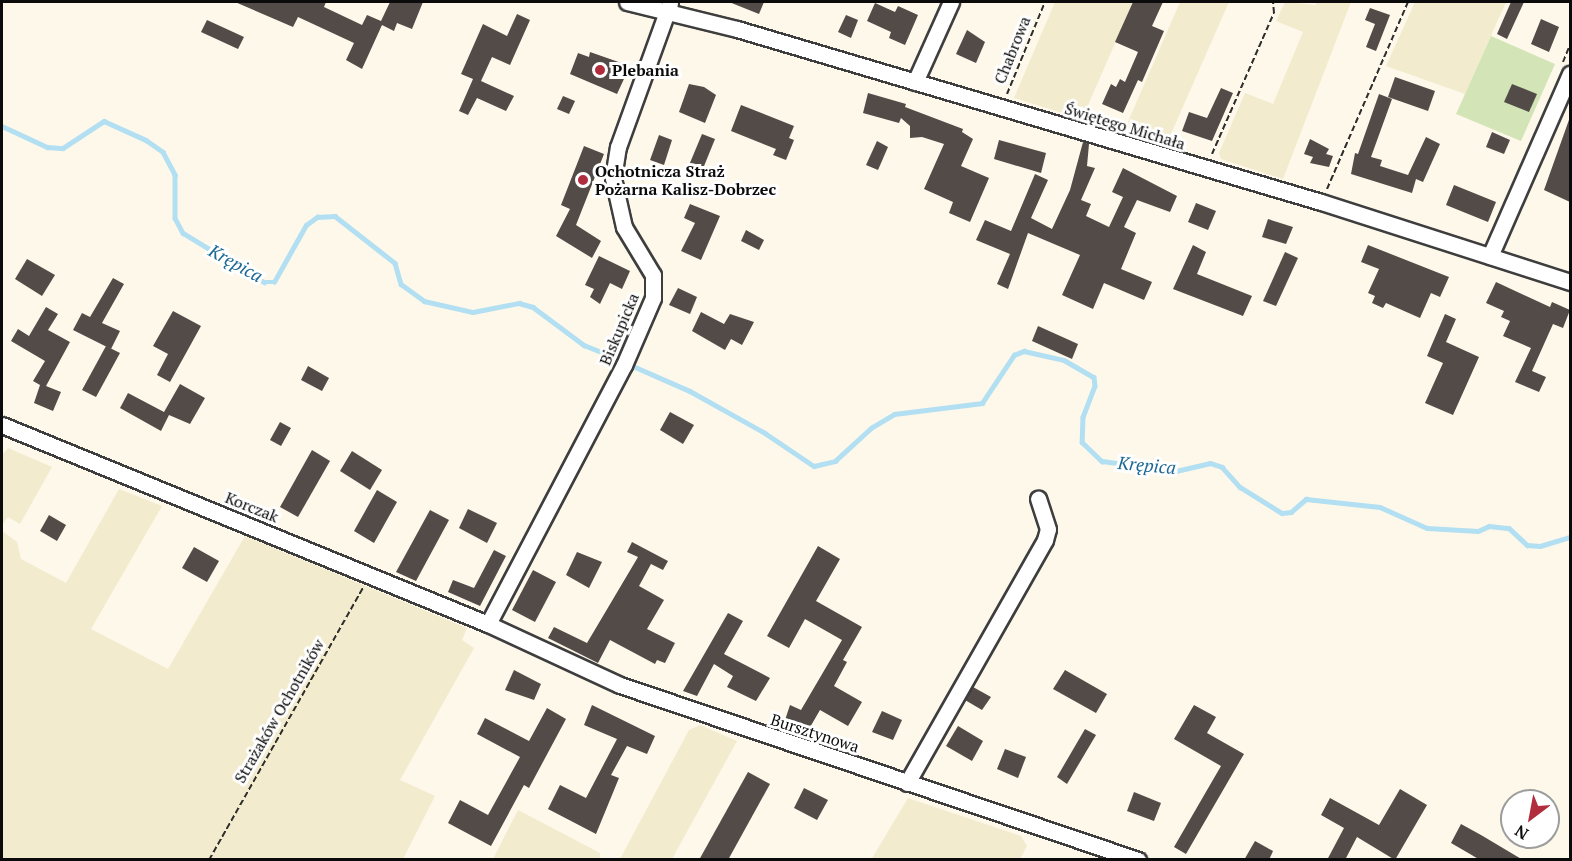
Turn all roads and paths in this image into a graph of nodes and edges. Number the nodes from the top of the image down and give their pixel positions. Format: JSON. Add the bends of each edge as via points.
{"nodes":[{"id":1,"x":627,"y":2,"type":"edge"},
{"id":2,"x":951,"y":2,"type":"edge"},
{"id":3,"x":1045,"y":2,"type":"edge"},
{"id":4,"x":1273,"y":2,"type":"edge"},
{"id":5,"x":1408,"y":2,"type":"edge"},
{"id":6,"x":669,"y":6,"type":"edge"},
{"id":7,"x":1570,"y":74,"type":"edge"},
{"id":8,"x":915,"y":82,"type":"junction"},
{"id":9,"x":1004,"y":109,"type":"junction"},
{"id":10,"x":1205,"y":168,"type":"junction"},
{"id":11,"x":1321,"y":202,"type":"junction"},
{"id":12,"x":1490,"y":256,"type":"junction"},
{"id":13,"x":1570,"y":282,"type":"edge"},
{"id":14,"x":2,"y":425,"type":"edge"},
{"id":15,"x":1038,"y":499,"type":"dead end"},
{"id":16,"x":370,"y":575,"type":"junction"},
{"id":17,"x":488,"y":624,"type":"junction"},
{"id":18,"x":907,"y":783,"type":"junction"},
{"id":19,"x":209,"y":860,"type":"edge"},
{"id":20,"x":1138,"y":860,"type":"edge"}],
"edges":[{"from":1,"to":6,"type":"street","name":"Świętego Michała"},
{"from":2,"to":8,"type":"street"},
{"from":3,"to":9,"type":"path","name":"Chabrowa","via":[[1011,79]]},
{"from":4,"to":10,"type":"path","via":[[1274,13]]},
{"from":5,"to":11,"type":"path"},
{"from":6,"to":8,"type":"street","name":"Świętego Michała"},
{"from":6,"to":17,"type":"street","name":"Biskupicka","via":[[618,147],[613,178],[624,227],[653,275],[653,298],[624,365]]},
{"from":7,"to":12,"type":"street"},
{"from":8,"to":9,"type":"street","name":"Świętego Michała"},
{"from":9,"to":10,"type":"street","name":"Świętego Michała"},
{"from":10,"to":11,"type":"street","name":"Świętego Michała"},
{"from":11,"to":12,"type":"street","name":"Świętego Michała"},
{"from":12,"to":13,"type":"street","name":"Świętego Michała"},
{"from":14,"to":16,"type":"street","name":"Korczak"},
{"from":15,"to":18,"type":"street","via":[[1048,529],[1045,540]]},
{"from":16,"to":17,"type":"street","name":"Korczak"},
{"from":16,"to":19,"type":"path","name":"Strażaków Ochotników"},
{"from":17,"to":18,"type":"street","name":"Bursztynowa","via":[[620,685]]},
{"from":18,"to":20,"type":"street","name":"Bursztynowa"}]}
